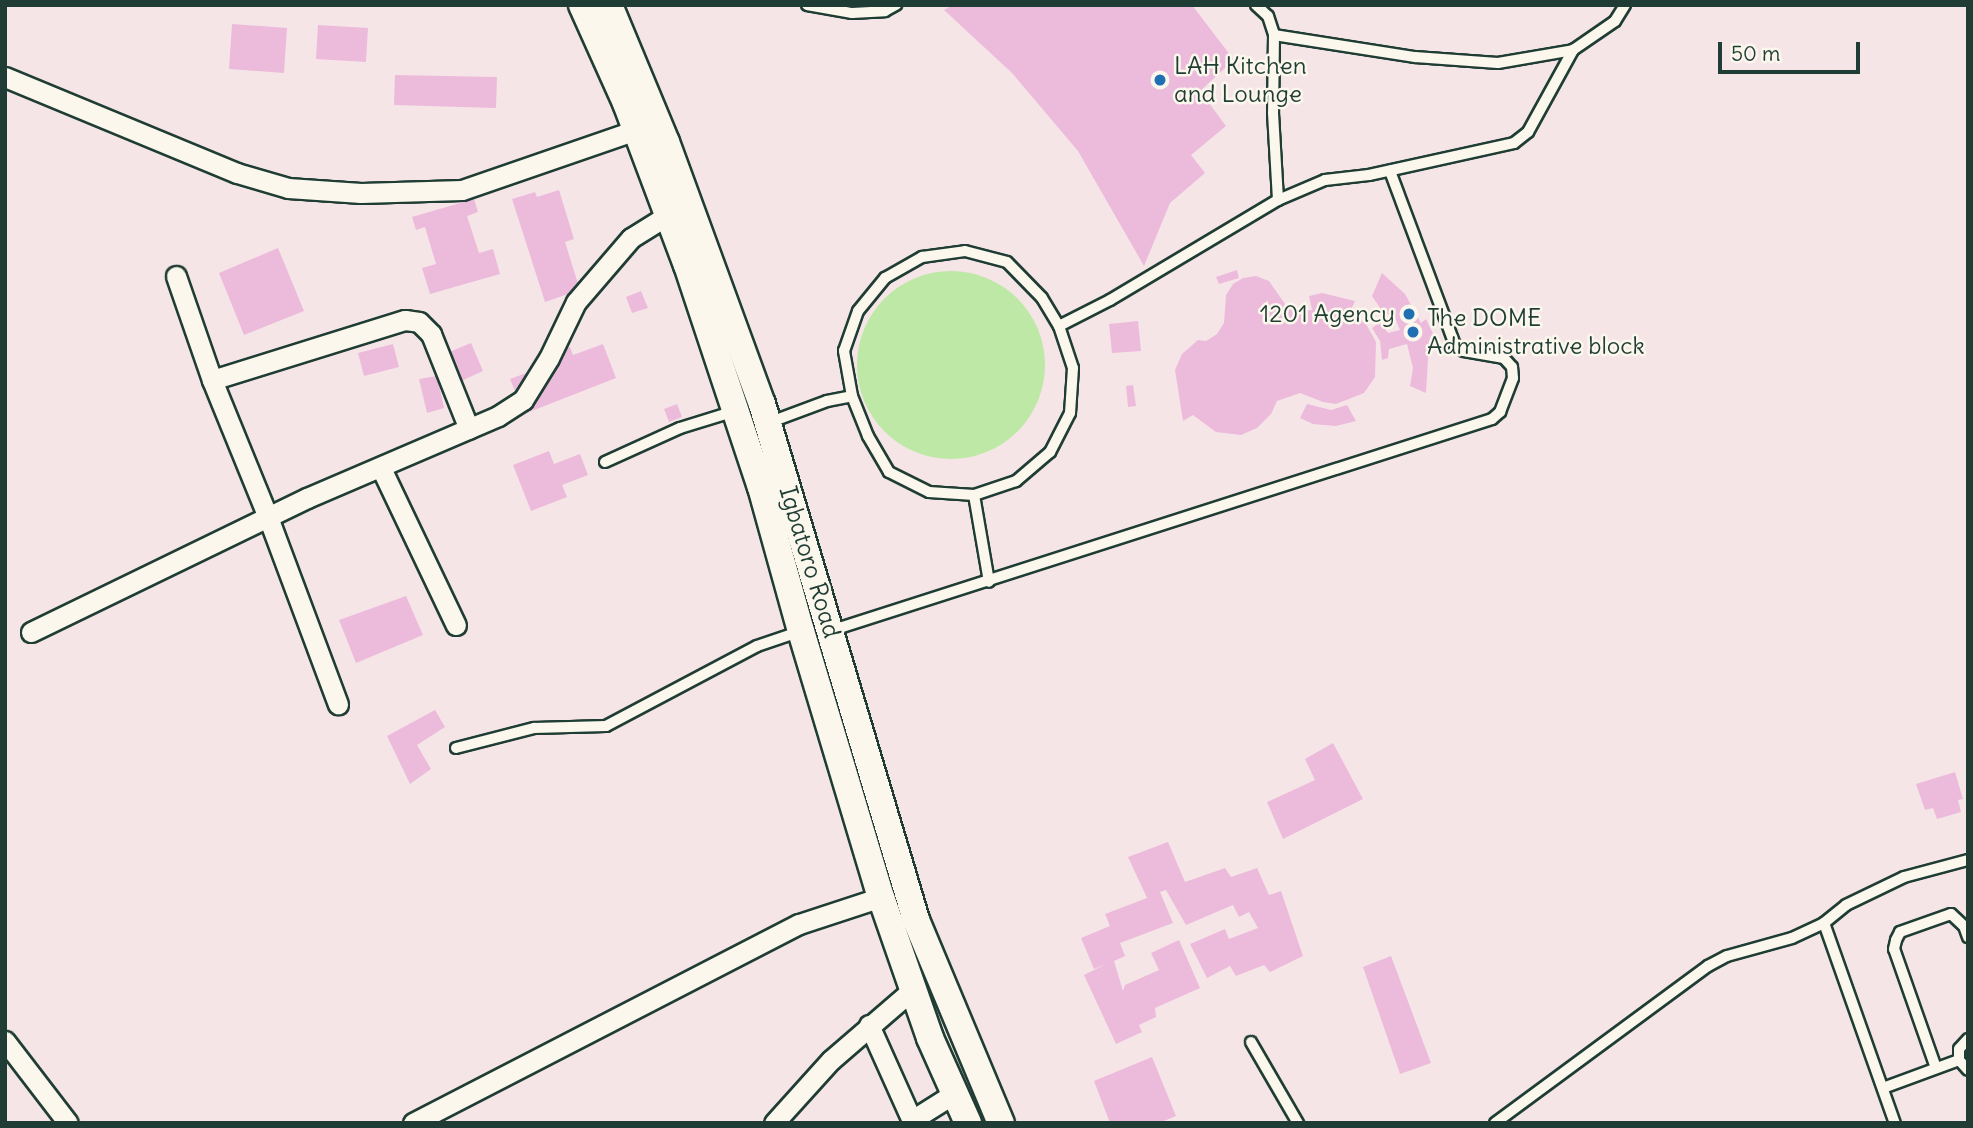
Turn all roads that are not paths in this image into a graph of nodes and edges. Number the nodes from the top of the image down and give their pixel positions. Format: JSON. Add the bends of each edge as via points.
{"nodes":[{"id":1,"x":582,"y":5,"type":"edge"},
{"id":2,"x":608,"y":5,"type":"edge"},
{"id":3,"x":807,"y":5,"type":"edge"},
{"id":4,"x":896,"y":5,"type":"edge"},
{"id":5,"x":1256,"y":5,"type":"edge"},
{"id":6,"x":1625,"y":5,"type":"edge"},
{"id":7,"x":1274,"y":35,"type":"junction"},
{"id":8,"x":1573,"y":50,"type":"junction"},
{"id":9,"x":5,"y":77,"type":"edge"},
{"id":10,"x":636,"y":130,"type":"junction"},
{"id":11,"x":1390,"y":171,"type":"junction"},
{"id":12,"x":1278,"y":200,"type":"junction"},
{"id":13,"x":668,"y":215,"type":"junction"},
{"id":14,"x":699,"y":261,"type":"junction"},
{"id":15,"x":176,"y":276,"type":"dead end"},
{"id":16,"x":1059,"y":326,"type":"junction"},
{"id":17,"x":212,"y":380,"type":"junction"},
{"id":18,"x":852,"y":396,"type":"junction"},
{"id":19,"x":736,"y":410,"type":"junction"},
{"id":20,"x":767,"y":423,"type":"junction"},
{"id":21,"x":470,"y":429,"type":"junction"},
{"id":22,"x":605,"y":462,"type":"dead end"},
{"id":23,"x":381,"y":468,"type":"junction"},
{"id":24,"x":974,"y":495,"type":"junction"},
{"id":25,"x":268,"y":517,"type":"junction"},
{"id":26,"x":989,"y":582,"type":"junction"},
{"id":27,"x":456,"y":625,"type":"dead end"},
{"id":28,"x":801,"y":631,"type":"junction"},
{"id":29,"x":830,"y":631,"type":"junction"},
{"id":30,"x":31,"y":632,"type":"dead end"},
{"id":31,"x":338,"y":704,"type":"dead end"},
{"id":32,"x":456,"y":747,"type":"dead end"},
{"id":33,"x":1968,"y":860,"type":"edge"},
{"id":34,"x":881,"y":897,"type":"junction"},
{"id":35,"x":1824,"y":923,"type":"junction"},
{"id":36,"x":1968,"y":937,"type":"edge"},
{"id":37,"x":912,"y":990,"type":"junction"},
{"id":38,"x":869,"y":1025,"type":"junction"},
{"id":39,"x":1968,"y":1039,"type":"edge"},
{"id":40,"x":5,"y":1041,"type":"edge"},
{"id":41,"x":1251,"y":1042,"type":"dead end"},
{"id":42,"x":1959,"y":1060,"type":"junction"},
{"id":43,"x":1936,"y":1068,"type":"junction"},
{"id":44,"x":1968,"y":1070,"type":"edge"},
{"id":45,"x":1883,"y":1088,"type":"junction"},
{"id":46,"x":955,"y":1093,"type":"junction"},
{"id":47,"x":913,"y":1121,"type":"edge"},
{"id":48,"x":68,"y":1123,"type":"edge"},
{"id":49,"x":413,"y":1123,"type":"edge"},
{"id":50,"x":774,"y":1123,"type":"edge"},
{"id":51,"x":968,"y":1123,"type":"edge"},
{"id":52,"x":1001,"y":1123,"type":"edge"},
{"id":53,"x":1298,"y":1123,"type":"edge"},
{"id":54,"x":1494,"y":1123,"type":"edge"},
{"id":55,"x":1895,"y":1123,"type":"edge"}],
"edges":[{"from":1,"to":10,"type":"street","name":"Igbatoro Road"},
{"from":2,"to":14,"type":"street","name":"Igbatoro Road","via":[[666,142]]},
{"from":3,"to":4,"type":"lane","via":[[852,13],[885,11]]},
{"from":5,"to":7,"type":"lane","via":[[1268,16]]},
{"from":6,"to":8,"type":"lane","via":[[1615,21]]},
{"from":7,"to":8,"type":"lane","via":[[1415,57],[1498,63]]},
{"from":7,"to":12,"type":"lane"},
{"from":8,"to":11,"type":"lane","via":[[1528,132],[1514,143]]},
{"from":9,"to":10,"type":"street","via":[[237,173],[288,188],[361,193],[462,190]]},
{"from":10,"to":13,"type":"street","name":"Igbatoro Road"},
{"from":11,"to":12,"type":"lane","via":[[1325,180]]},
{"from":11,"to":26,"type":"lane","via":[[1455,345],[1504,358],[1512,367],[1513,377],[1500,412],[1492,419]]},
{"from":12,"to":16,"type":"lane"},
{"from":13,"to":14,"type":"street","name":"Igbatoro Road"},
{"from":13,"to":21,"type":"street","via":[[631,237],[576,302],[523,400]]},
{"from":14,"to":19,"type":"street","name":"Igbatoro Road"},
{"from":14,"to":20,"type":"street","name":"Igbatoro Road"},
{"from":15,"to":17,"type":"street"},
{"from":16,"to":18,"type":"lane","via":[[1042,298],[1007,262],[965,251],[922,257],[885,278],[858,311],[844,351]]},
{"from":16,"to":24,"type":"lane","via":[[1073,368],[1070,413],[1050,452],[1016,481]]},
{"from":17,"to":21,"type":"street","via":[[405,320],[419,322],[430,334]]},
{"from":17,"to":25,"type":"street"},
{"from":18,"to":20,"type":"lane"},
{"from":18,"to":24,"type":"lane","via":[[867,436],[889,472],[929,492]]},
{"from":19,"to":22,"type":"lane","via":[[680,428]]},
{"from":19,"to":28,"type":"street","name":"Igbatoro Road"},
{"from":20,"to":29,"type":"street","name":"Igbatoro Road"},
{"from":21,"to":23,"type":"street"},
{"from":23,"to":25,"type":"street"},
{"from":23,"to":27,"type":"street"},
{"from":24,"to":26,"type":"lane"},
{"from":25,"to":30,"type":"street"},
{"from":25,"to":31,"type":"street"},
{"from":26,"to":29,"type":"lane"},
{"from":28,"to":32,"type":"lane","via":[[757,646],[606,726],[534,728]]},
{"from":28,"to":34,"type":"street","name":"Igbatoro Road"},
{"from":29,"to":52,"type":"street","name":"Igbatoro Road","via":[[916,920]]},
{"from":33,"to":35,"type":"lane","via":[[1904,877],[1846,905]]},
{"from":34,"to":37,"type":"street","name":"Igbatoro Road"},
{"from":34,"to":49,"type":"street","via":[[799,924]]},
{"from":35,"to":45,"type":"lane"},
{"from":35,"to":54,"type":"lane","via":[[1792,939],[1727,956],[1708,966]]},
{"from":36,"to":43,"type":"lane","via":[[1951,914],[1900,932],[1896,940],[1894,949]]},
{"from":37,"to":38,"type":"street"},
{"from":37,"to":46,"type":"street","name":"Igbatoro Road"},
{"from":38,"to":47,"type":"street"},
{"from":38,"to":50,"type":"street"},
{"from":39,"to":42,"type":"lane","via":[[1959,1049]]},
{"from":40,"to":48,"type":"street"},
{"from":41,"to":53,"type":"lane"},
{"from":42,"to":43,"type":"lane"},
{"from":42,"to":44,"type":"lane"},
{"from":43,"to":45,"type":"lane"},
{"from":45,"to":55,"type":"lane"},
{"from":46,"to":47,"type":"street"},
{"from":46,"to":51,"type":"street","name":"Igbatoro Road"}]}
